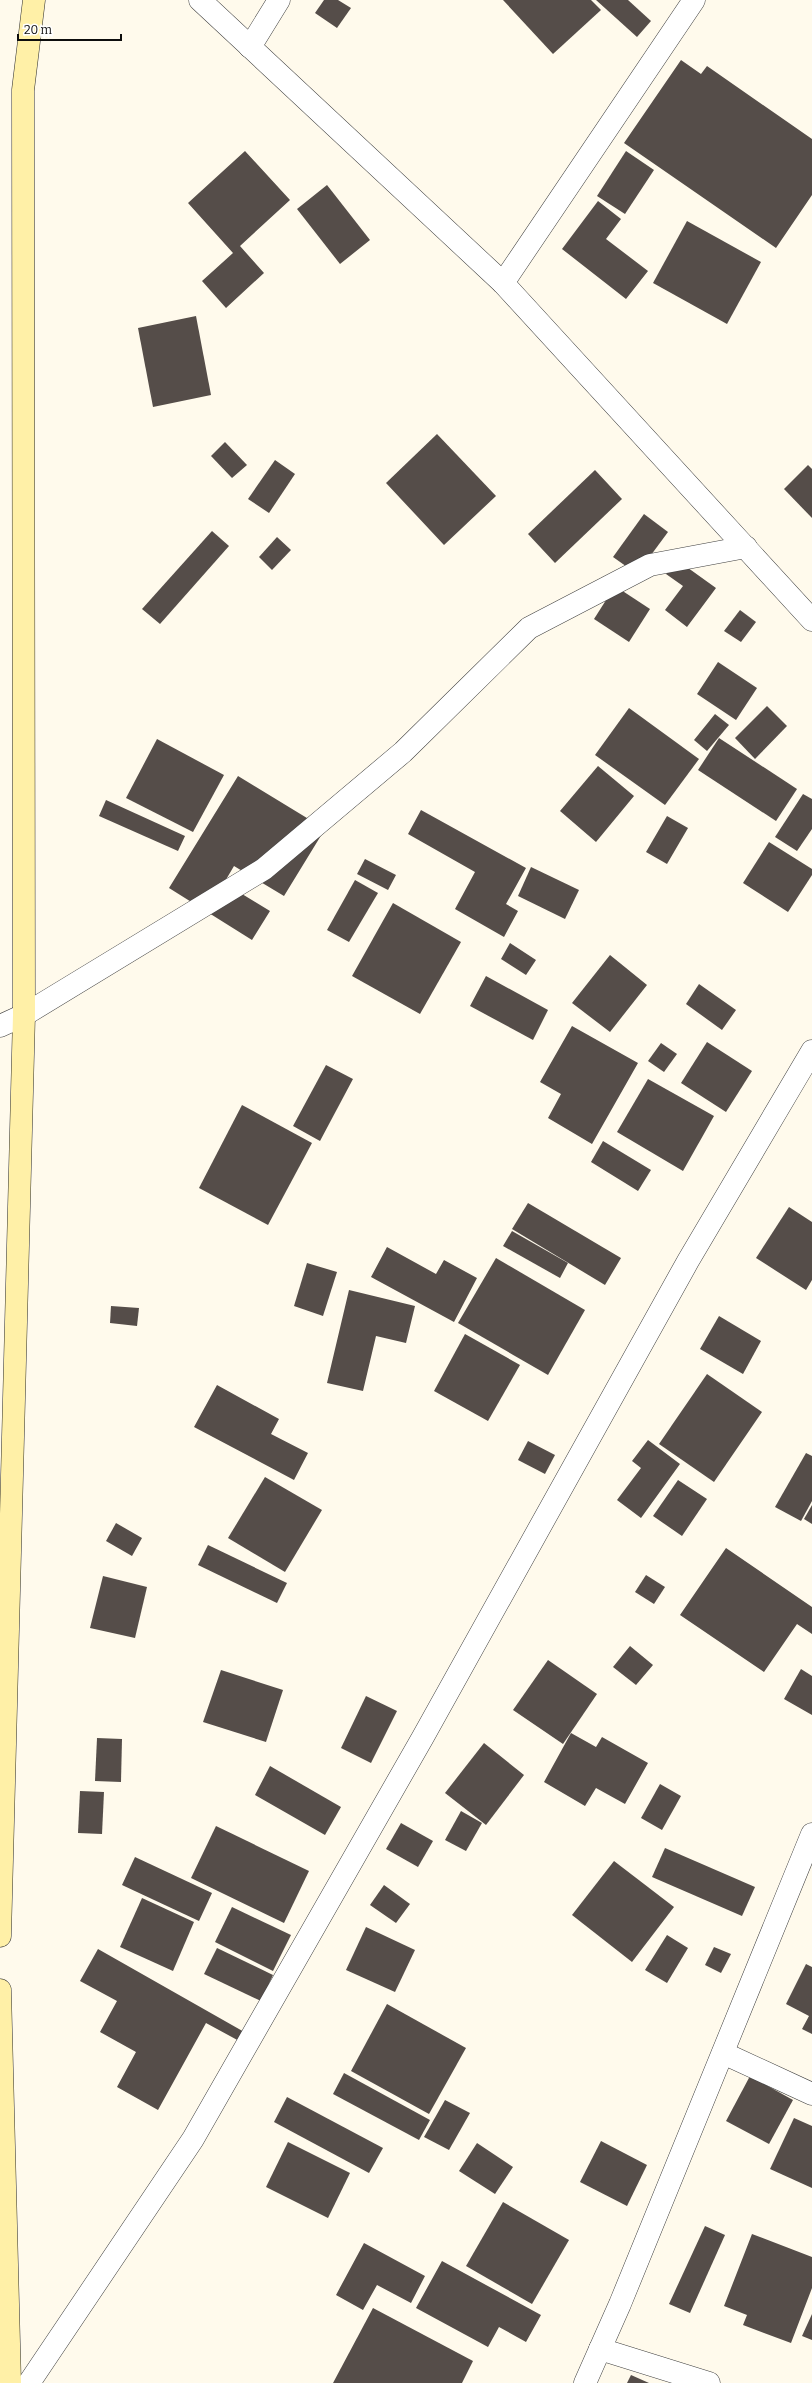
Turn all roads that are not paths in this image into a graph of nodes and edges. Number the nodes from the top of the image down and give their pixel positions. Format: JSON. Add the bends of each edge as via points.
{"nodes":[{"id":1,"x":34,"y":0,"type":"edge"},
{"id":2,"x":200,"y":0,"type":"edge"},
{"id":3,"x":279,"y":0,"type":"edge"},
{"id":4,"x":694,"y":0,"type":"edge"},
{"id":5,"x":250,"y":47,"type":"junction"},
{"id":6,"x":503,"y":283,"type":"junction"},
{"id":7,"x":746,"y":547,"type":"junction"},
{"id":8,"x":812,"y":620,"type":"edge"},
{"id":9,"x":24,"y":1015,"type":"junction"},
{"id":10,"x":0,"y":1026,"type":"edge"},
{"id":11,"x":812,"y":1051,"type":"edge"},
{"id":12,"x":812,"y":1834,"type":"edge"},
{"id":13,"x":0,"y":1936,"type":"edge"},
{"id":14,"x":0,"y":1990,"type":"edge"},
{"id":15,"x":723,"y":2053,"type":"junction"},
{"id":16,"x":812,"y":2094,"type":"edge"},
{"id":17,"x":600,"y":2349,"type":"junction"},
{"id":18,"x":10,"y":2383,"type":"edge"},
{"id":19,"x":29,"y":2383,"type":"edge"},
{"id":20,"x":585,"y":2383,"type":"edge"},
{"id":21,"x":709,"y":2383,"type":"edge"}],
"edges":[{"from":1,"to":9,"type":"main road","via":[[23,90]]},
{"from":2,"to":5,"type":"street"},
{"from":3,"to":5,"type":"street"},
{"from":4,"to":6,"type":"street"},
{"from":5,"to":6,"type":"street"},
{"from":6,"to":7,"type":"street"},
{"from":7,"to":8,"type":"street"},
{"from":7,"to":9,"type":"street","via":[[650,565],[529,628],[403,752],[264,869]]},
{"from":9,"to":10,"type":"street"},
{"from":9,"to":13,"type":"main road"},
{"from":11,"to":19,"type":"street","via":[[688,1261],[419,1744],[193,2139]]},
{"from":12,"to":15,"type":"street"},
{"from":14,"to":18,"type":"main road"},
{"from":15,"to":16,"type":"street"},
{"from":15,"to":17,"type":"street"},
{"from":17,"to":20,"type":"street"},
{"from":17,"to":21,"type":"street"}]}
